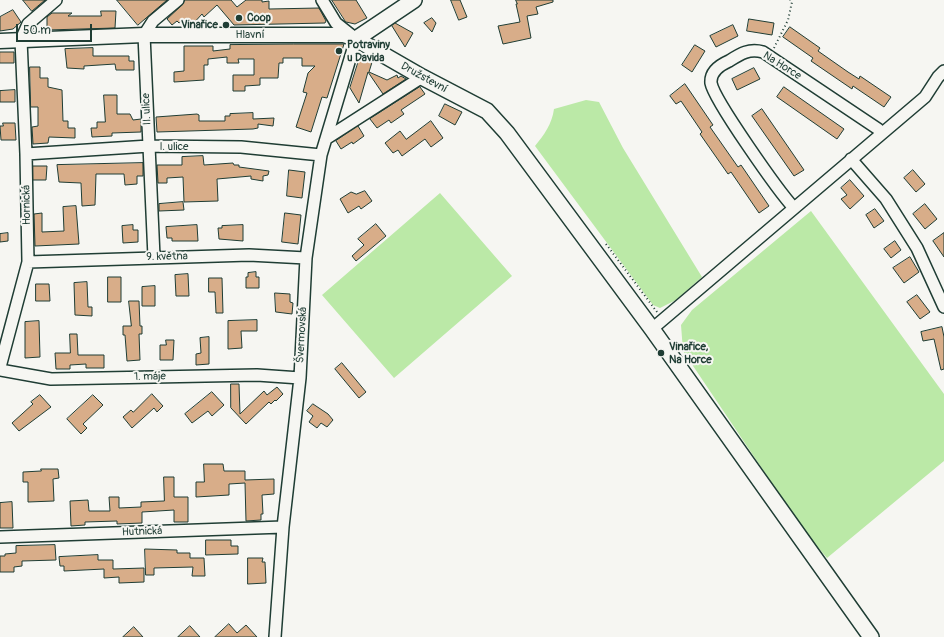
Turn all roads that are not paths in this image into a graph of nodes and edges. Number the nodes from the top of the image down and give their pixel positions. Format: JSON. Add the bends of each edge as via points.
{"nodes":[{"id":1,"x":56,"y":0,"type":"edge"},
{"id":2,"x":178,"y":0,"type":"edge"},
{"id":3,"x":322,"y":0,"type":"edge"},
{"id":4,"x":414,"y":0,"type":"edge"},
{"id":5,"x":144,"y":35,"type":"junction"},
{"id":6,"x":356,"y":39,"type":"junction"},
{"id":7,"x":0,"y":40,"type":"edge"},
{"id":8,"x":21,"y":40,"type":"junction"},
{"id":9,"x":944,"y":71,"type":"edge"},
{"id":10,"x":422,"y":78,"type":"junction"},
{"id":11,"x":881,"y":134,"type":"junction"},
{"id":12,"x":327,"y":138,"type":"junction"},
{"id":13,"x":149,"y":146,"type":"junction"},
{"id":14,"x":26,"y":154,"type":"junction"},
{"id":15,"x":321,"y":155,"type":"junction"},
{"id":16,"x":852,"y":159,"type":"junction"},
{"id":17,"x":794,"y":208,"type":"junction"},
{"id":18,"x":154,"y":257,"type":"junction"},
{"id":19,"x":306,"y":258,"type":"junction"},
{"id":20,"x":28,"y":262,"type":"junction"},
{"id":21,"x":944,"y":307,"type":"edge"},
{"id":22,"x":652,"y":329,"type":"junction"},
{"id":23,"x":0,"y":368,"type":"edge"},
{"id":24,"x":300,"y":378,"type":"junction"},
{"id":25,"x":283,"y":527,"type":"junction"},
{"id":26,"x":0,"y":537,"type":"edge"},
{"id":27,"x":275,"y":637,"type":"edge"},
{"id":28,"x":871,"y":637,"type":"edge"}],
"edges":[{"from":1,"to":8,"type":"street","via":[[28,24]]},
{"from":2,"to":5,"type":"street","via":[[152,21]]},
{"from":3,"to":6,"type":"street","via":[[336,23]]},
{"from":4,"to":6,"type":"main road"},
{"from":5,"to":6,"type":"street","name":"Hlavní","via":[[344,35]]},
{"from":5,"to":8,"type":"street","name":"Hlavní"},
{"from":5,"to":13,"type":"street","name":"II. ulice"},
{"from":6,"to":10,"type":"main road","name":"Družstevní"},
{"from":6,"to":12,"type":"street","name":"Švermovská"},
{"from":7,"to":8,"type":"street","name":"Hlavní"},
{"from":8,"to":14,"type":"street","name":"Hornická"},
{"from":9,"to":11,"type":"street","via":[[925,97]]},
{"from":10,"to":12,"type":"street"},
{"from":10,"to":22,"type":"main road","name":"Družstevní","via":[[487,111],[508,133]]},
{"from":11,"to":16,"type":"street"},
{"from":11,"to":17,"type":"street","name":"Na Horce","via":[[878,129],[757,50],[748,50],[719,66],[712,76],[713,90]]},
{"from":12,"to":15,"type":"street","name":"Švermovská"},
{"from":13,"to":14,"type":"street","name":"I. ulice"},
{"from":13,"to":15,"type":"street","name":"I. ulice","via":[[241,147]]},
{"from":13,"to":18,"type":"street","name":"II. ulice"},
{"from":14,"to":20,"type":"street","name":"Hornická"},
{"from":15,"to":19,"type":"street","name":"Švermovská"},
{"from":16,"to":17,"type":"street"},
{"from":16,"to":21,"type":"street","via":[[886,199],[917,248]]},
{"from":17,"to":22,"type":"street"},
{"from":18,"to":19,"type":"street","name":"9. května","via":[[249,255]]},
{"from":18,"to":20,"type":"street","name":"9. května"},
{"from":19,"to":24,"type":"street","name":"Švermovská"},
{"from":20,"to":23,"type":"street","name":"Hornická"},
{"from":22,"to":28,"type":"main road","name":"Družstevní"},
{"from":23,"to":24,"type":"street","name":"1. máje","via":[[51,379],[257,375]]},
{"from":24,"to":25,"type":"street","name":"Švermovská"},
{"from":25,"to":26,"type":"street","name":"Hutnická"},
{"from":25,"to":27,"type":"street","name":"Švermovská"}]}
